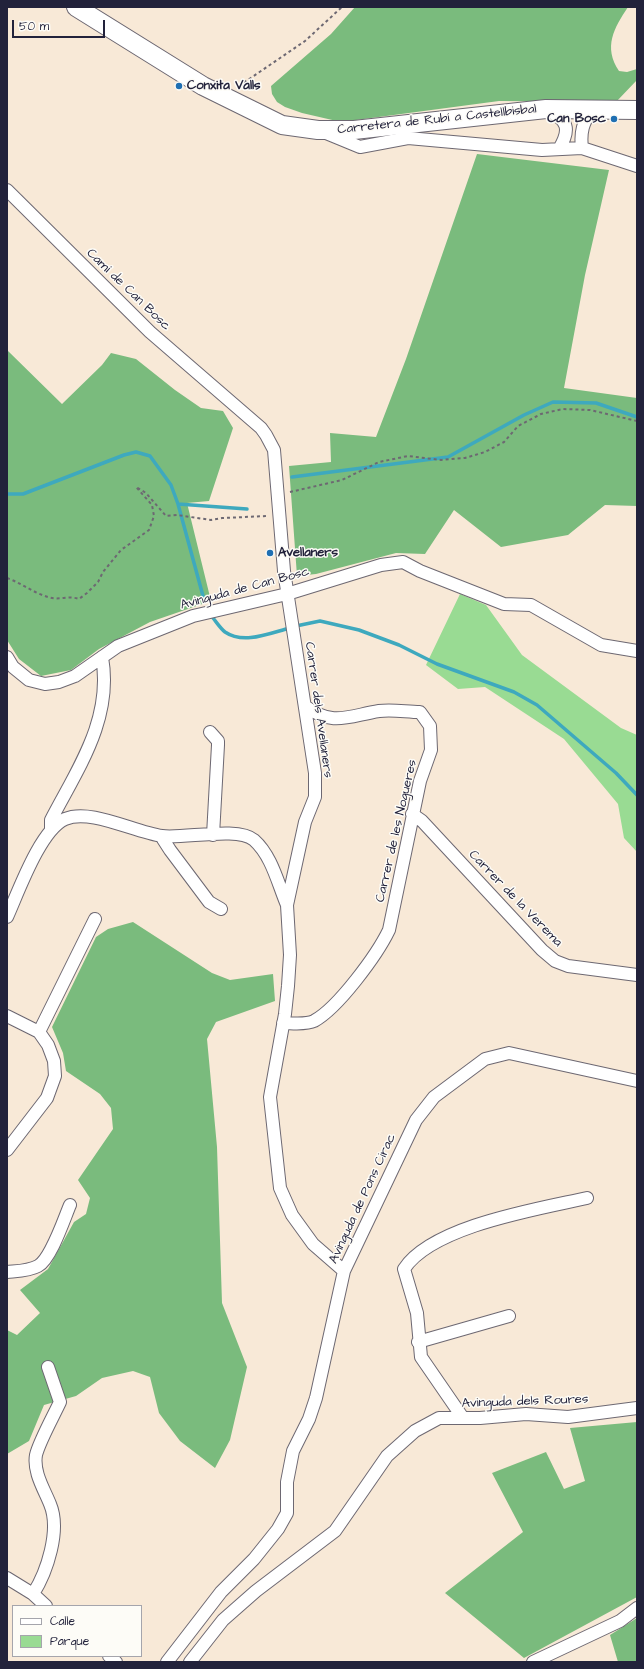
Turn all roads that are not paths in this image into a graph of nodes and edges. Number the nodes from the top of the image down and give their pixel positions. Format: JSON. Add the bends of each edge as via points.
{"nodes":[{"id":1,"x":76,"y":7,"type":"edge"},
{"id":2,"x":546,"y":109,"type":"junction"},
{"id":3,"x":592,"y":110,"type":"junction"},
{"id":4,"x":637,"y":110,"type":"edge"},
{"id":5,"x":318,"y":130,"type":"junction"},
{"id":6,"x":582,"y":148,"type":"junction"},
{"id":7,"x":559,"y":149,"type":"junction"},
{"id":8,"x":637,"y":166,"type":"edge"},
{"id":9,"x":7,"y":190,"type":"edge"},
{"id":10,"x":234,"y":405,"type":"joint"},
{"id":11,"x":287,"y":594,"type":"junction"},
{"id":12,"x":637,"y":651,"type":"edge"},
{"id":13,"x":7,"y":657,"type":"edge"},
{"id":14,"x":102,"y":657,"type":"junction"},
{"id":15,"x":305,"y":706,"type":"junction"},
{"id":16,"x":210,"y":732,"type":"dead end"},
{"id":17,"x":412,"y":814,"type":"junction"},
{"id":18,"x":51,"y":828,"type":"junction"},
{"id":19,"x":213,"y":835,"type":"junction"},
{"id":20,"x":161,"y":836,"type":"junction"},
{"id":21,"x":287,"y":905,"type":"junction"},
{"id":22,"x":221,"y":909,"type":"dead end"},
{"id":23,"x":7,"y":917,"type":"edge"},
{"id":24,"x":95,"y":919,"type":"dead end"},
{"id":25,"x":637,"y":975,"type":"edge"},
{"id":26,"x":7,"y":1016,"type":"edge"},
{"id":27,"x":283,"y":1023,"type":"junction"},
{"id":28,"x":39,"y":1032,"type":"junction"},
{"id":29,"x":637,"y":1081,"type":"edge"},
{"id":30,"x":7,"y":1150,"type":"edge"},
{"id":31,"x":588,"y":1198,"type":"dead end"},
{"id":32,"x":70,"y":1205,"type":"dead end"},
{"id":33,"x":344,"y":1271,"type":"junction"},
{"id":34,"x":7,"y":1272,"type":"edge"},
{"id":35,"x":509,"y":1316,"type":"dead end"},
{"id":36,"x":418,"y":1342,"type":"junction"},
{"id":37,"x":48,"y":1367,"type":"dead end"},
{"id":38,"x":637,"y":1408,"type":"edge"},
{"id":39,"x":463,"y":1418,"type":"junction"},
{"id":40,"x":7,"y":1578,"type":"edge"},
{"id":41,"x":33,"y":1594,"type":"junction"},
{"id":42,"x":45,"y":1605,"type":"edge"},
{"id":43,"x":637,"y":1608,"type":"edge"},
{"id":44,"x":200,"y":1620,"type":"junction"},
{"id":45,"x":214,"y":1632,"type":"junction"},
{"id":46,"x":167,"y":1662,"type":"edge"},
{"id":47,"x":190,"y":1662,"type":"edge"},
{"id":48,"x":533,"y":1662,"type":"edge"}],
"edges":[{"from":1,"to":5,"type":"street","name":"Carretera de Rubí a Castellbisbal","via":[[203,86],[282,125]]},
{"from":2,"to":3,"type":"street","name":"Carretera de Rubí a Castellbisbal"},
{"from":2,"to":5,"type":"street","name":"Carretera de Rubí a Castellbisbal","via":[[354,130]]},
{"from":2,"to":7,"type":"street","via":[[559,116],[565,124],[566,136]]},
{"from":3,"to":4,"type":"street","name":"Carretera de Rubí a Castellbisbal"},
{"from":3,"to":6,"type":"street","via":[[584,122]]},
{"from":5,"to":7,"type":"street","via":[[360,148],[408,138],[542,150]]},
{"from":6,"to":7,"type":"street"},
{"from":6,"to":8,"type":"street"},
{"from":9,"to":10,"type":"street","name":"Camí de Can Bosc","via":[[145,326]]},
{"from":10,"to":11,"type":"street","name":"Carrer dels Avellaners","via":[[261,428],[270,442],[276,460],[278,516]]},
{"from":11,"to":12,"type":"street","name":"Avinguda de Can Bosc","via":[[381,565],[403,562],[420,572],[504,604],[531,605],[601,645]]},
{"from":11,"to":14,"type":"street","name":"Avinguda de Can Bosc","via":[[193,616],[118,646]]},
{"from":11,"to":15,"type":"street","name":"Carrer dels Avellaners"},
{"from":13,"to":14,"type":"street","name":"Avinguda de Can Bosc","via":[[23,676],[45,684],[75,676]]},
{"from":14,"to":18,"type":"street","via":[[104,684],[98,726],[82,765],[51,820]]},
{"from":15,"to":17,"type":"street","name":"Carrer de les Nogueres","via":[[317,715],[335,719],[380,710],[420,712],[430,726],[431,750]]},
{"from":15,"to":21,"type":"street","name":"Carrer dels Avellaners","via":[[315,773],[315,797],[305,822]]},
{"from":16,"to":19,"type":"street","via":[[218,741]]},
{"from":17,"to":25,"type":"street","name":"Carrer de la Verema","via":[[422,821],[555,961],[578,968]]},
{"from":17,"to":27,"type":"street","name":"Carrer de les Nogueres","via":[[389,930],[383,942],[370,962],[329,1010],[313,1022]]},
{"from":18,"to":20,"type":"street","via":[[65,819],[91,816]]},
{"from":18,"to":23,"type":"street"},
{"from":19,"to":20,"type":"street"},
{"from":19,"to":21,"type":"street","via":[[239,834],[254,840],[268,859]]},
{"from":20,"to":22,"type":"street","via":[[209,902]]},
{"from":21,"to":27,"type":"street","name":"Carrer dels Avellaners","via":[[290,955]]},
{"from":24,"to":28,"type":"street"},
{"from":26,"to":28,"type":"street"},
{"from":27,"to":33,"type":"street","name":"Carrer dels Avellaners","via":[[270,1097],[280,1188],[292,1215],[312,1244]]},
{"from":28,"to":30,"type":"street","via":[[48,1045],[54,1061],[55,1076],[47,1098]]},
{"from":29,"to":33,"type":"street","name":"Avinguda de Pons Cirac","via":[[509,1053],[485,1059],[434,1097],[416,1120]]},
{"from":31,"to":36,"type":"street","via":[[498,1219],[456,1232],[410,1260],[404,1269],[417,1313],[420,1330]]},
{"from":32,"to":34,"type":"street","via":[[47,1256],[39,1265]]},
{"from":33,"to":44,"type":"street","name":"Avinguda de Pons Cirac","via":[[316,1398],[293,1451],[287,1482],[287,1512],[278,1529],[254,1559],[221,1592]]},
{"from":35,"to":36,"type":"street"},
{"from":36,"to":39,"type":"street","via":[[421,1357]]},
{"from":37,"to":41,"type":"street","via":[[60,1402],[36,1455],[37,1474],[51,1506],[54,1520],[49,1558],[42,1579]]},
{"from":38,"to":39,"type":"street","name":"Avinguda dels Roures","via":[[568,1417],[526,1414]]},
{"from":39,"to":45,"type":"street","name":"Avinguda dels Roures","via":[[439,1418],[415,1431],[387,1456],[335,1531],[256,1591],[223,1620]]},
{"from":40,"to":41,"type":"street"},
{"from":41,"to":42,"type":"street"},
{"from":43,"to":48,"type":"street","via":[[620,1621]]},
{"from":44,"to":45,"type":"street"},
{"from":44,"to":46,"type":"street","name":"Avinguda de Pons Cirac"},
{"from":45,"to":47,"type":"street"}]}
